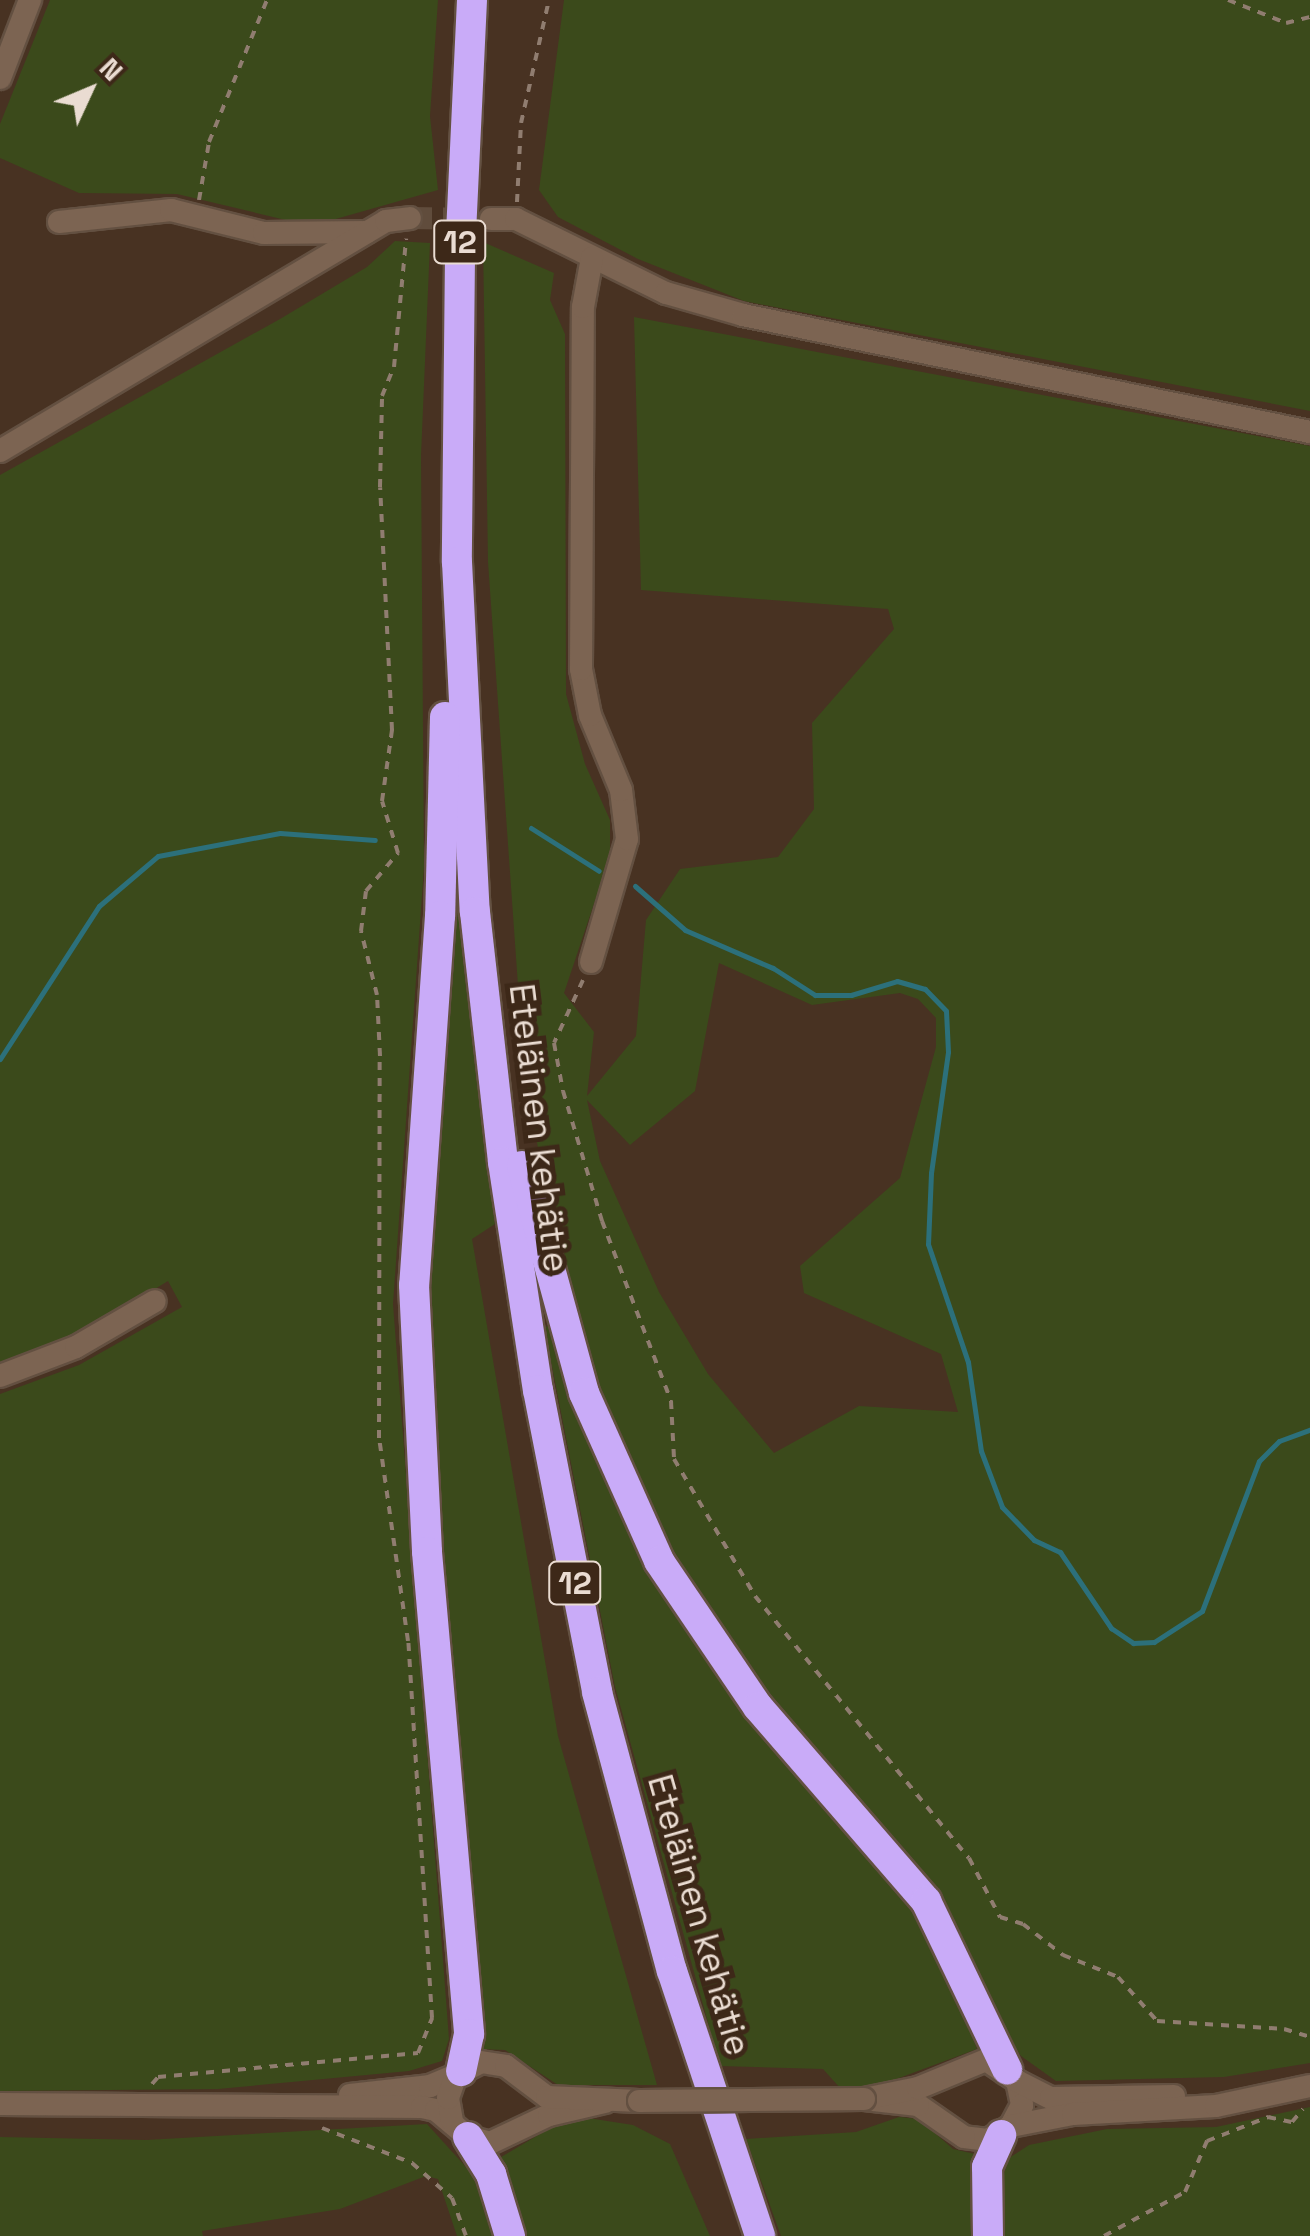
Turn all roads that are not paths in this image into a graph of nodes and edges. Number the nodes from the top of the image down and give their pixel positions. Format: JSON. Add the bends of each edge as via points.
{"nodes":[{"id":1,"x":30,"y":0,"type":"edge"},
{"id":2,"x":472,"y":0,"type":"edge"},
{"id":3,"x":0,"y":78,"type":"edge"},
{"id":4,"x":410,"y":218,"type":"tunnel mouth"},
{"id":5,"x":491,"y":219,"type":"tunnel mouth"},
{"id":6,"x":59,"y":222,"type":"dead end"},
{"id":7,"x":367,"y":232,"type":"junction"},
{"id":8,"x":592,"y":258,"type":"junction"},
{"id":9,"x":1310,"y":432,"type":"edge"},
{"id":10,"x":2,"y":446,"type":"edge"},
{"id":11,"x":456,"y":484,"type":"junction"},
{"id":12,"x":475,"y":912,"type":"junction"},
{"id":13,"x":591,"y":962,"type":"road end"},
{"id":14,"x":155,"y":1301,"type":"dead end"},
{"id":15,"x":0,"y":1376,"type":"edge"},
{"id":16,"x":458,"y":2073,"type":"junction"},
{"id":17,"x":1012,"y":2075,"type":"junction"},
{"id":18,"x":1310,"y":2086,"type":"edge"},
{"id":19,"x":1258,"y":2096,"type":"junction"},
{"id":20,"x":864,"y":2099,"type":"junction"},
{"id":21,"x":605,"y":2102,"type":"junction"},
{"id":22,"x":0,"y":2104,"type":"edge"},
{"id":23,"x":262,"y":2104,"type":"junction"},
{"id":24,"x":460,"y":2129,"type":"junction"},
{"id":25,"x":1006,"y":2130,"type":"junction"},
{"id":26,"x":510,"y":2236,"type":"edge"},
{"id":27,"x":760,"y":2236,"type":"edge"},
{"id":28,"x":988,"y":2236,"type":"edge"}],
"edges":[{"from":1,"to":3,"type":"street"},
{"from":2,"to":11,"type":"highway","name":"Eteläinen kehätie","number":"12"},
{"from":4,"to":7,"type":"street"},
{"from":5,"to":8,"type":"street","via":[[516,220]]},
{"from":6,"to":7,"type":"street","via":[[137,211],[198,214],[264,233]]},
{"from":7,"to":10,"type":"street"},
{"from":8,"to":9,"type":"street","via":[[666,292],[743,315]]},
{"from":8,"to":13,"type":"street","via":[[583,307],[581,669],[590,715],[621,790],[626,839]]},
{"from":11,"to":12,"type":"highway","name":"Eteläinen kehätie","number":"12"},
{"from":11,"to":16,"type":"highway","via":[[445,632],[442,899],[414,1285],[427,1552],[469,2034]]},
{"from":12,"to":17,"type":"highway","via":[[531,1208],[584,1392],[622,1490],[727,1667],[926,1900]]},
{"from":12,"to":27,"type":"highway","name":"Eteläinen kehätie","number":"12","via":[[520,1284],[598,1692],[672,1970]]},
{"from":14,"to":15,"type":"street","via":[[76,1346]]},
{"from":16,"to":21,"type":"street","via":[[494,2062],[546,2097]]},
{"from":16,"to":23,"type":"street","via":[[412,2089]]},
{"from":16,"to":24,"type":"street","via":[[448,2098]]},
{"from":17,"to":19,"type":"street","via":[[1051,2098]]},
{"from":17,"to":20,"type":"street","via":[[973,2061],[918,2088]]},
{"from":17,"to":25,"type":"street","via":[[1022,2105]]},
{"from":18,"to":19,"type":"street"},
{"from":19,"to":25,"type":"street","via":[[1175,2110],[1044,2117]]},
{"from":20,"to":21,"type":"street","bridge":true},
{"from":20,"to":25,"type":"street","via":[[928,2109],[976,2140]]},
{"from":21,"to":24,"type":"street","via":[[549,2116],[503,2140]]},
{"from":22,"to":23,"type":"street"},
{"from":23,"to":24,"type":"street","via":[[422,2107]]},
{"from":24,"to":26,"type":"highway","via":[[491,2174]]},
{"from":25,"to":28,"type":"highway","via":[[987,2167]]}]}
